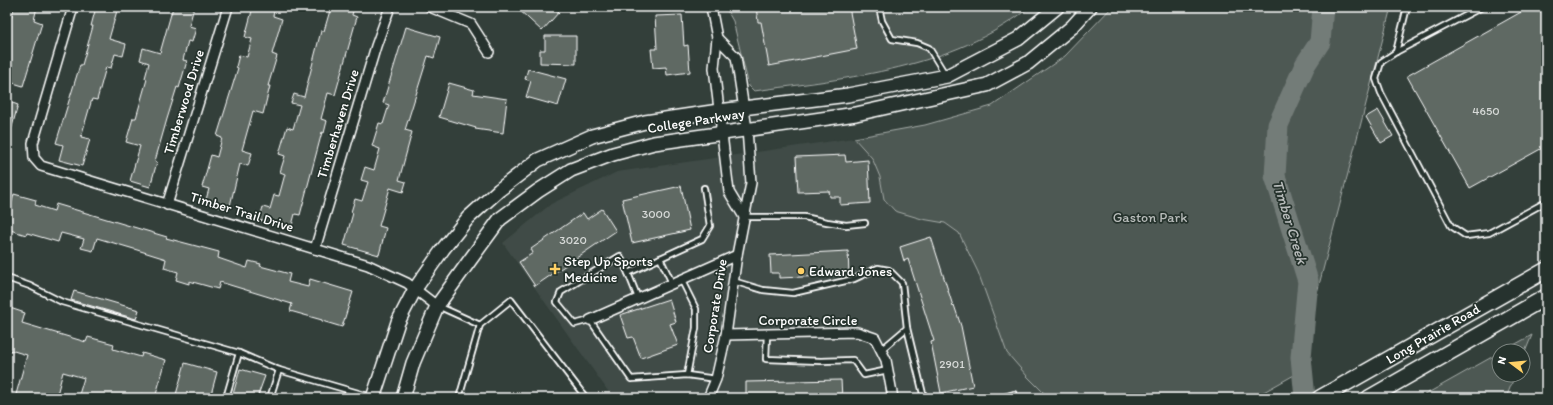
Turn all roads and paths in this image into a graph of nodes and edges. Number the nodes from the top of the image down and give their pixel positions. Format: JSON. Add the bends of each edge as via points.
{"nodes":[{"id":1,"x":73,"y":7,"type":"edge"},
{"id":2,"x":228,"y":7,"type":"edge"},
{"id":3,"x":390,"y":7,"type":"edge"},
{"id":4,"x":430,"y":7,"type":"edge"},
{"id":5,"x":711,"y":7,"type":"edge"},
{"id":6,"x":879,"y":7,"type":"edge"},
{"id":7,"x":1057,"y":7,"type":"edge"},
{"id":8,"x":1090,"y":7,"type":"edge"},
{"id":9,"x":1407,"y":7,"type":"edge"},
{"id":10,"x":1482,"y":7,"type":"edge"},
{"id":11,"x":717,"y":38,"type":"junction"},
{"id":12,"x":490,"y":52,"type":"dead end"},
{"id":13,"x":1396,"y":52,"type":"junction"},
{"id":14,"x":947,"y":76,"type":"junction"},
{"id":15,"x":953,"y":93,"type":"junction"},
{"id":16,"x":744,"y":108,"type":"junction"},
{"id":17,"x":719,"y":111,"type":"junction"},
{"id":18,"x":747,"y":129,"type":"junction"},
{"id":19,"x":721,"y":133,"type":"junction"},
{"id":20,"x":704,"y":188,"type":"dead end"},
{"id":21,"x":1546,"y":202,"type":"edge"},
{"id":22,"x":166,"y":205,"type":"junction"},
{"id":23,"x":744,"y":217,"type":"junction"},
{"id":24,"x":865,"y":223,"type":"dead end"},
{"id":25,"x":315,"y":249,"type":"junction"},
{"id":26,"x":737,"y":254,"type":"junction"},
{"id":27,"x":660,"y":258,"type":"junction"},
{"id":28,"x":1546,"y":270,"type":"edge"},
{"id":29,"x":628,"y":273,"type":"junction"},
{"id":30,"x":7,"y":278,"type":"edge"},
{"id":31,"x":681,"y":279,"type":"junction"},
{"id":32,"x":733,"y":281,"type":"junction"},
{"id":33,"x":672,"y":283,"type":"junction"},
{"id":34,"x":415,"y":289,"type":"junction"},
{"id":35,"x":1546,"y":297,"type":"edge"},
{"id":36,"x":638,"y":298,"type":"junction"},
{"id":37,"x":437,"y":306,"type":"junction"},
{"id":38,"x":590,"y":320,"type":"junction"},
{"id":39,"x":480,"y":325,"type":"junction"},
{"id":40,"x":907,"y":328,"type":"junction"},
{"id":41,"x":767,"y":334,"type":"junction"},
{"id":42,"x":726,"y":335,"type":"junction"},
{"id":43,"x":881,"y":350,"type":"junction"},
{"id":44,"x":239,"y":353,"type":"junction"},
{"id":45,"x":279,"y":370,"type":"junction"},
{"id":46,"x":888,"y":370,"type":"junction"},
{"id":47,"x":687,"y":375,"type":"junction"},
{"id":48,"x":716,"y":379,"type":"junction"},
{"id":49,"x":1014,"y":394,"type":"dead end"},
{"id":50,"x":226,"y":398,"type":"edge"},
{"id":51,"x":270,"y":398,"type":"edge"},
{"id":52,"x":373,"y":398,"type":"edge"},
{"id":53,"x":403,"y":398,"type":"edge"},
{"id":54,"x":459,"y":398,"type":"edge"},
{"id":55,"x":586,"y":398,"type":"edge"},
{"id":56,"x":708,"y":398,"type":"edge"},
{"id":57,"x":893,"y":398,"type":"edge"},
{"id":58,"x":924,"y":398,"type":"edge"},
{"id":59,"x":1001,"y":398,"type":"edge"},
{"id":60,"x":1320,"y":398,"type":"edge"},
{"id":61,"x":1369,"y":398,"type":"edge"}],
"edges":[{"from":1,"to":22,"type":"street","name":"Timber Trail Drive","via":[[33,144],[34,158],[41,166]]},
{"from":2,"to":22,"type":"street","name":"Timberwood Drive"},
{"from":3,"to":25,"type":"street","name":"Timberhaven Drive"},
{"from":4,"to":12,"type":"street","via":[[470,24]]},
{"from":5,"to":11,"type":"street"},
{"from":6,"to":14,"type":"lane","via":[[882,21],[892,39],[928,48]]},
{"from":7,"to":14,"type":"main road","name":"College Parkway","via":[[1018,39]]},
{"from":8,"to":15,"type":"main road","name":"College Parkway","via":[[1072,27],[1028,63],[987,85]]},
{"from":9,"to":13,"type":"lane"},
{"from":10,"to":13,"type":"lane"},
{"from":11,"to":16,"type":"street","name":"Corporate Drive","via":[[736,57]]},
{"from":11,"to":17,"type":"street","via":[[714,68]]},
{"from":13,"to":21,"type":"lane","via":[[1381,62],[1376,80],[1451,226],[1466,236],[1489,233]]},
{"from":14,"to":15,"type":"main road"},
{"from":14,"to":16,"type":"main road","name":"College Parkway","via":[[848,96]]},
{"from":15,"to":18,"type":"main road","name":"College Parkway","via":[[856,114]]},
{"from":16,"to":17,"type":"main road","name":"College Parkway"},
{"from":16,"to":18,"type":"street","name":"Corporate Drive"},
{"from":17,"to":19,"type":"street"},
{"from":17,"to":34,"type":"main road","name":"College Parkway","via":[[645,122],[592,136],[538,160],[498,190],[468,218]]},
{"from":18,"to":19,"type":"main road","name":"College Parkway"},
{"from":18,"to":23,"type":"street","name":"Corporate Drive","via":[[752,184]]},
{"from":19,"to":23,"type":"street","via":[[729,192]]},
{"from":19,"to":37,"type":"main road","name":"College Parkway","via":[[654,143],[613,154],[571,170],[500,219]]},
{"from":20,"to":27,"type":"lane","via":[[710,226],[702,239]]},
{"from":22,"to":25,"type":"street","name":"Timber Trail Drive"},
{"from":23,"to":24,"type":"lane","via":[[804,217],[846,224]]},
{"from":23,"to":26,"type":"street","name":"Corporate Drive"},
{"from":25,"to":34,"type":"street","name":"Timber Trail Drive","via":[[368,265]]},
{"from":26,"to":31,"type":"street"},
{"from":26,"to":32,"type":"street","name":"Corporate Drive"},
{"from":27,"to":29,"type":"lane"},
{"from":27,"to":33,"type":"lane"},
{"from":28,"to":60,"type":"main road","name":"Long Prairie Road"},
{"from":29,"to":36,"type":"lane"},
{"from":29,"to":38,"type":"lane","via":[[620,256],[561,292],[557,302],[575,324]]},
{"from":30,"to":44,"type":"lane","via":[[62,302]]},
{"from":31,"to":33,"type":"street"},
{"from":31,"to":47,"type":"lane","via":[[696,309],[696,328]]},
{"from":32,"to":40,"type":"lane","via":[[763,290],[793,293],[854,279],[878,268],[889,270],[902,283]]},
{"from":32,"to":42,"type":"street","name":"Corporate Drive"},
{"from":33,"to":36,"type":"street"},
{"from":34,"to":37,"type":"street","name":"Timber Trail Drive"},
{"from":34,"to":52,"type":"main road","name":"College Parkway","via":[[398,322]]},
{"from":35,"to":61,"type":"main road","name":"Long Prairie Road"},
{"from":36,"to":38,"type":"street"},
{"from":37,"to":39,"type":"lane"},
{"from":37,"to":53,"type":"main road","name":"College Parkway","via":[[413,363]]},
{"from":38,"to":47,"type":"lane","via":[[631,379]]},
{"from":39,"to":54,"type":"lane"},
{"from":39,"to":55,"type":"lane","via":[[511,300]]},
{"from":40,"to":43,"type":"lane"},
{"from":40,"to":58,"type":"lane"},
{"from":41,"to":42,"type":"street","name":"Corporate Circle"},
{"from":41,"to":43,"type":"street","name":"Corporate Circle","via":[[857,332],[875,338]]},
{"from":41,"to":46,"type":"lane","via":[[766,359],[853,360],[864,375]]},
{"from":42,"to":48,"type":"street","name":"Corporate Drive"},
{"from":43,"to":46,"type":"street","name":"Corporate Circle"},
{"from":44,"to":45,"type":"lane"},
{"from":44,"to":50,"type":"lane"},
{"from":45,"to":51,"type":"lane"},
{"from":45,"to":52,"type":"lane"},
{"from":46,"to":57,"type":"street","name":"Corporate Circle"},
{"from":47,"to":48,"type":"lane"},
{"from":48,"to":56,"type":"street","name":"Corporate Drive"},
{"from":49,"to":59,"type":"lane"}]}
